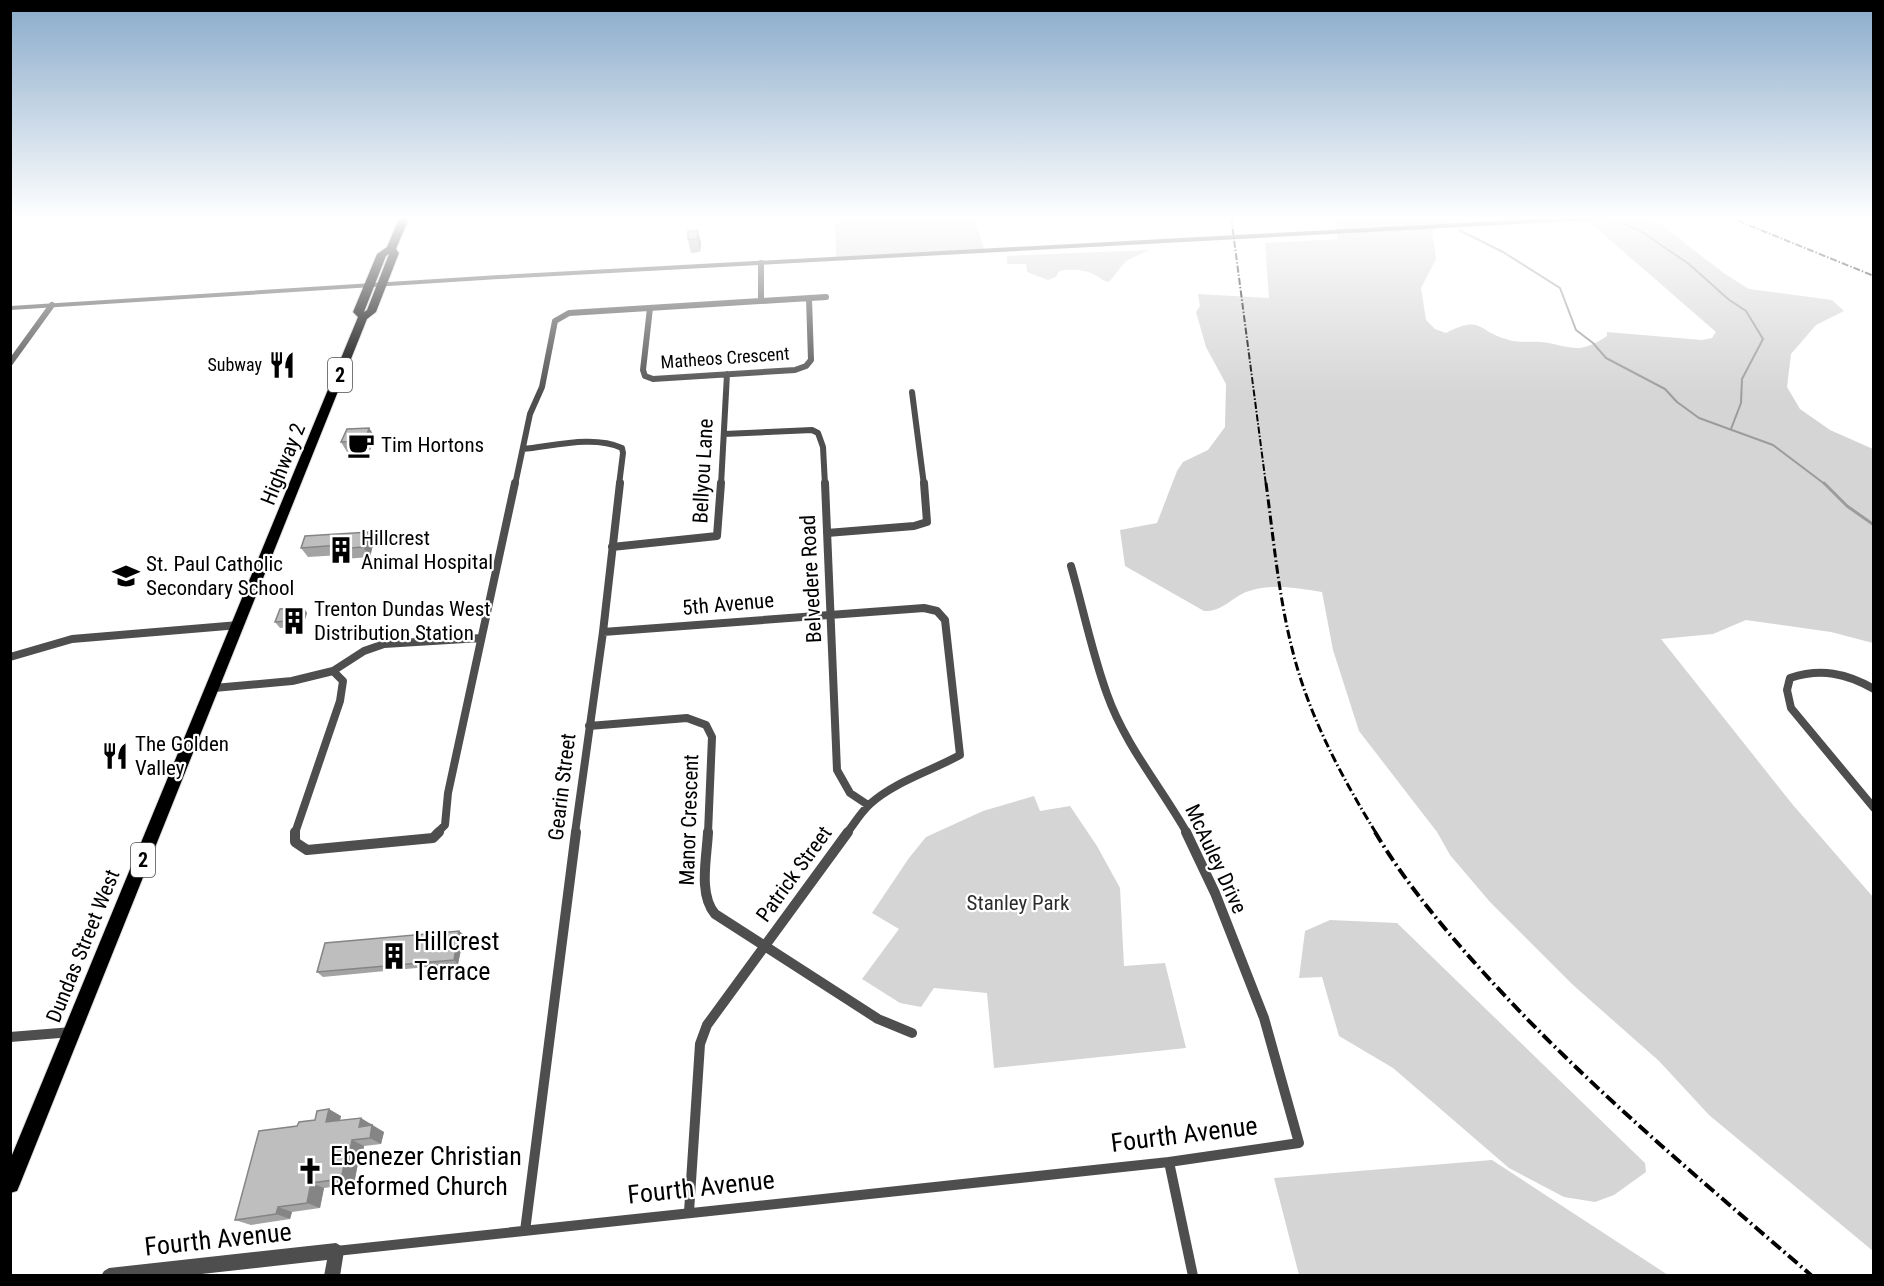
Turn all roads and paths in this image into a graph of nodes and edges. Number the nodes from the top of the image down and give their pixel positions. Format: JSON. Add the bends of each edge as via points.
{"nodes":[{"id":1,"x":373,"y":276,"type":"edge"},
{"id":2,"x":384,"y":276,"type":"edge"},
{"id":3,"x":526,"y":276,"type":"edge"},
{"id":4,"x":761,"y":276,"type":"edge"},
{"id":5,"x":381,"y":284,"type":"junction"},
{"id":6,"x":369,"y":285,"type":"junction"},
{"id":7,"x":826,"y":297,"type":"dead end"},
{"id":8,"x":809,"y":298,"type":"junction"},
{"id":9,"x":761,"y":301,"type":"junction"},
{"id":10,"x":51,"y":305,"type":"junction"},
{"id":11,"x":10,"y":308,"type":"edge"},
{"id":12,"x":650,"y":308,"type":"junction"},
{"id":13,"x":363,"y":317,"type":"junction"},
{"id":14,"x":10,"y":363,"type":"edge"},
{"id":15,"x":727,"y":374,"type":"junction"},
{"id":16,"x":912,"y":392,"type":"dead end"},
{"id":17,"x":724,"y":434,"type":"junction"},
{"id":18,"x":523,"y":449,"type":"junction"},
{"id":19,"x":827,"y":533,"type":"junction"},
{"id":20,"x":612,"y":547,"type":"junction"},
{"id":21,"x":1071,"y":566,"type":"dead end"},
{"id":22,"x":927,"y":608,"type":"joint"},
{"id":23,"x":832,"y":614,"type":"junction"},
{"id":24,"x":239,"y":625,"type":"junction"},
{"id":25,"x":603,"y":632,"type":"junction"},
{"id":26,"x":481,"y":638,"type":"junction"},
{"id":27,"x":10,"y":657,"type":"edge"},
{"id":28,"x":333,"y":671,"type":"junction"},
{"id":29,"x":214,"y":688,"type":"junction"},
{"id":30,"x":1874,"y":689,"type":"edge"},
{"id":31,"x":589,"y":726,"type":"junction"},
{"id":32,"x":868,"y":805,"type":"junction"},
{"id":33,"x":1874,"y":808,"type":"edge"},
{"id":34,"x":765,"y":946,"type":"junction"},
{"id":35,"x":72,"y":1032,"type":"junction"},
{"id":36,"x":912,"y":1034,"type":"dead end"},
{"id":37,"x":10,"y":1037,"type":"edge"},
{"id":38,"x":1299,"y":1143,"type":"joint"},
{"id":39,"x":1169,"y":1162,"type":"junction"},
{"id":40,"x":10,"y":1184,"type":"edge"},
{"id":41,"x":689,"y":1212,"type":"junction"},
{"id":42,"x":525,"y":1231,"type":"junction"},
{"id":43,"x":336,"y":1251,"type":"junction"},
{"id":44,"x":109,"y":1275,"type":"edge"},
{"id":45,"x":332,"y":1275,"type":"edge"},
{"id":46,"x":1192,"y":1275,"type":"edge"}],
"edges":[{"from":1,"to":6,"type":"main road","name":"Highway 2","number":"2"},
{"from":2,"to":5,"type":"main road","name":"Highway 2","number":"2"},
{"from":3,"to":5,"type":"street"},
{"from":4,"to":9,"type":"street"},
{"from":5,"to":6,"type":"street"},
{"from":5,"to":13,"type":"main road","name":"Highway 2","number":"2","via":[[370,312]]},
{"from":6,"to":10,"type":"street"},
{"from":6,"to":13,"type":"main road","name":"Highway 2","number":"2","via":[[358,312]]},
{"from":7,"to":8,"type":"street"},
{"from":8,"to":9,"type":"street"},
{"from":8,"to":15,"type":"street","name":"Matheos Crescent","via":[[811,360],[806,366]]},
{"from":9,"to":12,"type":"street"},
{"from":10,"to":11,"type":"street"},
{"from":10,"to":14,"type":"street"},
{"from":12,"to":15,"type":"street","name":"Matheos Crescent","via":[[645,376],[653,379]]},
{"from":12,"to":18,"type":"street","via":[[569,313],[555,321],[542,387],[530,414]]},
{"from":13,"to":24,"type":"main road","name":"Highway 2","number":"2"},
{"from":15,"to":17,"type":"street","name":"Bellyou Lane"},
{"from":16,"to":19,"type":"street","via":[[927,522]]},
{"from":17,"to":19,"type":"street","name":"Belvedere Road","via":[[812,430],[818,433],[823,447]]},
{"from":17,"to":20,"type":"street","name":"Bellyou Lane","via":[[717,536]]},
{"from":18,"to":20,"type":"street","name":"Gearin Street","via":[[601,442],[622,448]]},
{"from":18,"to":26,"type":"street"},
{"from":19,"to":23,"type":"street","name":"Belvedere Road"},
{"from":20,"to":25,"type":"street","name":"Gearin Street"},
{"from":21,"to":38,"type":"street","name":"McAuley Drive","via":[[1107,695],[1131,745],[1169,801],[1199,856],[1264,1018]]},
{"from":22,"to":23,"type":"street","name":"5th Avenue"},
{"from":22,"to":32,"type":"street","name":"Patrick Street","via":[[937,611],[945,620],[960,754],[891,787]]},
{"from":23,"to":25,"type":"street","name":"5th Avenue"},
{"from":23,"to":32,"type":"street","name":"Belvedere Road","via":[[837,770],[850,793]]},
{"from":24,"to":27,"type":"street","via":[[72,639]]},
{"from":24,"to":29,"type":"main road","name":"Dundas Street West","number":"2"},
{"from":25,"to":31,"type":"street","name":"Gearin Street"},
{"from":26,"to":28,"type":"street","via":[[384,644],[364,651]]},
{"from":26,"to":28,"type":"street","via":[[448,793],[445,825],[433,838],[307,850],[294,842],[340,701],[343,681]]},
{"from":28,"to":29,"type":"street","via":[[292,681]]},
{"from":29,"to":35,"type":"main road","name":"Dundas Street West","number":"2"},
{"from":30,"to":33,"type":"street","via":[[1840,672],[1823,671],[1790,678],[1787,690],[1791,708]]},
{"from":31,"to":34,"type":"street","name":"Manor Crescent","via":[[687,717],[709,726],[712,737],[705,896],[715,915]]},
{"from":31,"to":42,"type":"street","name":"Gearin Street"},
{"from":32,"to":34,"type":"street","name":"Patrick Street"},
{"from":34,"to":36,"type":"street","name":"Manor Crescent","via":[[878,1019]]},
{"from":34,"to":41,"type":"street","name":"Patrick Street","via":[[707,1025],[700,1044]]},
{"from":35,"to":37,"type":"street"},
{"from":35,"to":40,"type":"main road","name":"Dundas Street West","number":"2"},
{"from":38,"to":39,"type":"street","name":"Fourth Avenue"},
{"from":39,"to":41,"type":"street","name":"Fourth Avenue"},
{"from":39,"to":46,"type":"street"},
{"from":41,"to":42,"type":"street","name":"Fourth Avenue"},
{"from":42,"to":43,"type":"street","name":"Fourth Avenue"},
{"from":43,"to":44,"type":"street","name":"Fourth Avenue"},
{"from":43,"to":45,"type":"street"}]}
